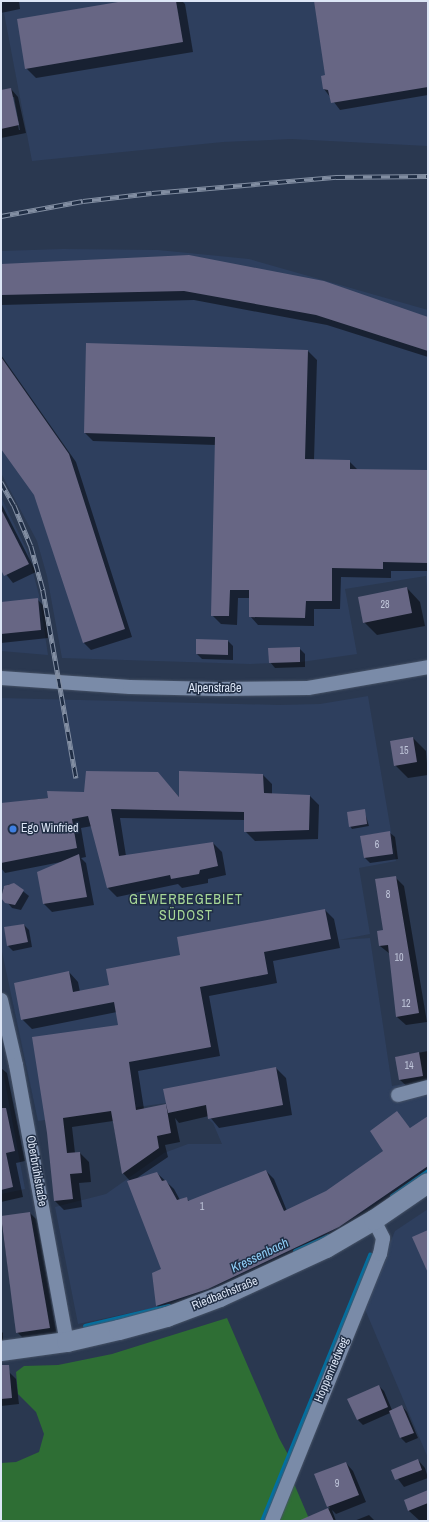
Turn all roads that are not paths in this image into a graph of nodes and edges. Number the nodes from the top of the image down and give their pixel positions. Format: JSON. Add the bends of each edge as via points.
{"nodes":[{"id":1,"x":428,"y":668,"type":"edge"},
{"id":2,"x":1,"y":678,"type":"edge"},
{"id":3,"x":1,"y":1000,"type":"edge"},
{"id":4,"x":428,"y":1088,"type":"edge"},
{"id":5,"x":398,"y":1095,"type":"dead end"},
{"id":6,"x":428,"y":1183,"type":"edge"},
{"id":7,"x":374,"y":1220,"type":"junction"},
{"id":8,"x":67,"y":1342,"type":"junction"},
{"id":9,"x":1,"y":1350,"type":"edge"},
{"id":10,"x":272,"y":1521,"type":"edge"}],
"edges":[{"from":1,"to":2,"type":"street","name":"Alpenstraße","via":[[301,688],[130,687]]},
{"from":3,"to":8,"type":"street","name":"Oberbrühlstraße","via":[[25,1112]]},
{"from":4,"to":5,"type":"street"},
{"from":6,"to":7,"type":"street","name":"Riedbachstraße"},
{"from":7,"to":8,"type":"street","name":"Riedbachstraße","via":[[319,1251],[220,1297],[167,1316]]},
{"from":7,"to":10,"type":"street","name":"Hoppenriedweg","via":[[384,1238],[380,1254]]},
{"from":8,"to":9,"type":"street","name":"Riedbachstraße"}]}
